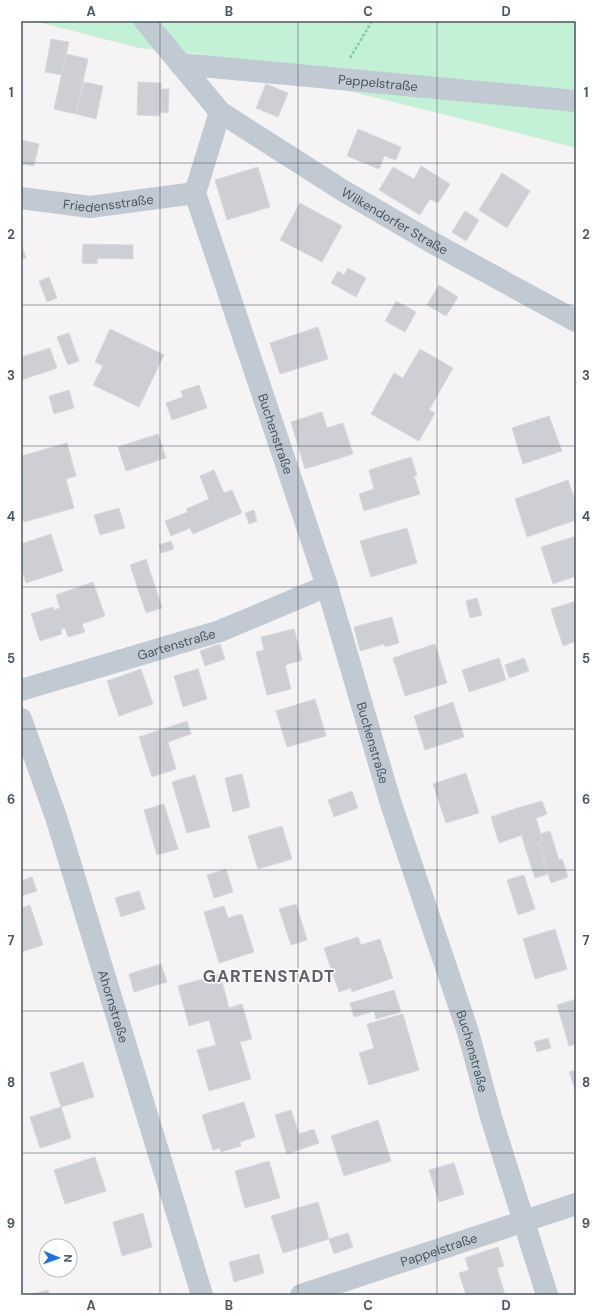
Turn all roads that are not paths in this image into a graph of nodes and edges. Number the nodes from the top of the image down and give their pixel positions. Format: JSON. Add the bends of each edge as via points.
{"nodes":[{"id":1,"x":145,"y":21,"type":"edge"},
{"id":2,"x":180,"y":64,"type":"junction"},
{"id":3,"x":576,"y":101,"type":"edge"},
{"id":4,"x":220,"y":112,"type":"junction"},
{"id":5,"x":195,"y":193,"type":"junction"},
{"id":6,"x":21,"y":198,"type":"edge"},
{"id":7,"x":576,"y":321,"type":"edge"},
{"id":8,"x":327,"y":586,"type":"junction"},
{"id":9,"x":21,"y":690,"type":"edge"},
{"id":10,"x":21,"y":719,"type":"edge"},
{"id":11,"x":576,"y":1204,"type":"edge"},
{"id":12,"x":525,"y":1222,"type":"junction"},
{"id":13,"x":202,"y":1295,"type":"edge"},
{"id":14,"x":301,"y":1295,"type":"edge"},
{"id":15,"x":547,"y":1295,"type":"edge"}],
"edges":[{"from":1,"to":2,"type":"street","name":"Wilkendorfer Straße"},
{"from":2,"to":3,"type":"street","name":"Pappelstraße"},
{"from":2,"to":4,"type":"street","name":"Wilkendorfer Straße"},
{"from":4,"to":5,"type":"street"},
{"from":4,"to":7,"type":"street","name":"Wilkendorfer Straße","via":[[342,190]]},
{"from":5,"to":6,"type":"street","name":"Friedensstraße","via":[[90,207]]},
{"from":5,"to":8,"type":"street","name":"Buchenstraße"},
{"from":8,"to":9,"type":"street","name":"Gartenstraße","via":[[220,631]]},
{"from":8,"to":12,"type":"street","name":"Buchenstraße","via":[[391,804],[468,1032],[491,1117]]},
{"from":10,"to":13,"type":"street","name":"Ahornstraße","via":[[56,817]]},
{"from":11,"to":12,"type":"street","name":"Pappelstraße"},
{"from":12,"to":14,"type":"street","name":"Pappelstraße"},
{"from":12,"to":15,"type":"street","name":"Buchenstraße"}]}
